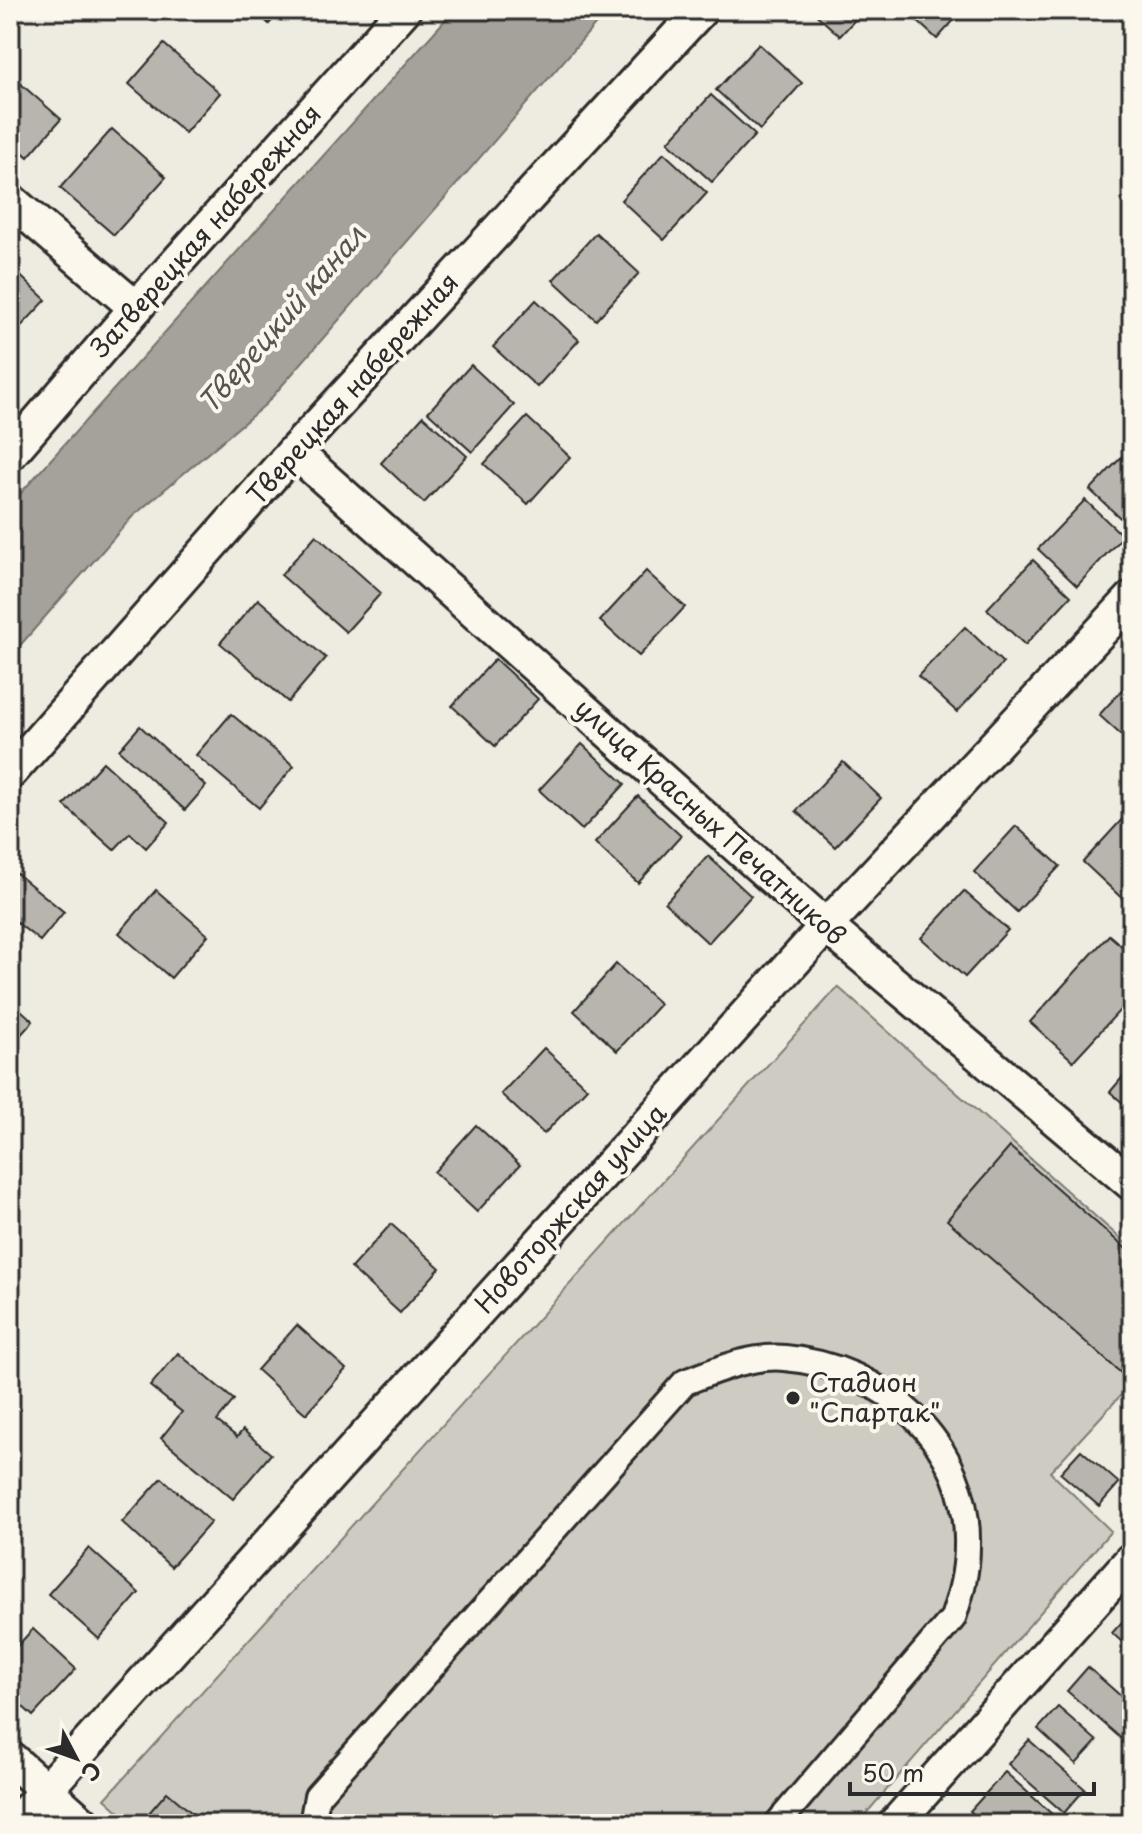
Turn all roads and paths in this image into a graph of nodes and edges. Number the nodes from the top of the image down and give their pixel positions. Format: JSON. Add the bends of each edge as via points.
{"nodes":[{"id":1,"x":404,"y":10,"type":"edge"},
{"id":2,"x":701,"y":10,"type":"edge"},
{"id":3,"x":10,"y":200,"type":"edge"},
{"id":4,"x":136,"y":308,"type":"junction"},
{"id":5,"x":294,"y":451,"type":"junction"},
{"id":6,"x":10,"y":454,"type":"edge"},
{"id":7,"x":1132,"y":598,"type":"edge"},
{"id":8,"x":10,"y":773,"type":"edge"},
{"id":9,"x":826,"y":926,"type":"junction"},
{"id":10,"x":1132,"y":1184,"type":"edge"},
{"id":11,"x":1132,"y":1559,"type":"edge"},
{"id":12,"x":10,"y":1758,"type":"edge"},
{"id":13,"x":46,"y":1790,"type":"junction"},
{"id":14,"x":15,"y":1824,"type":"edge"},
{"id":15,"x":84,"y":1824,"type":"edge"},
{"id":16,"x":312,"y":1824,"type":"edge"},
{"id":17,"x":777,"y":1824,"type":"edge"},
{"id":18,"x":895,"y":1824,"type":"edge"}],
"edges":[{"from":1,"to":4,"type":"street","name":"Затверецкая набережная"},
{"from":2,"to":5,"type":"street","name":"Тверецкая набережная"},
{"from":3,"to":4,"type":"street"},
{"from":4,"to":6,"type":"street","name":"Затверецкая набережная"},
{"from":5,"to":8,"type":"street","name":"Тверецкая набережная"},
{"from":5,"to":9,"type":"street","name":"улица Красных Печатников"},
{"from":7,"to":9,"type":"street","name":"Новоторжская улица"},
{"from":9,"to":10,"type":"street","name":"улица Красных Печатников"},
{"from":9,"to":13,"type":"street","name":"Новоторжская улица"},
{"from":11,"to":18,"type":"street"},
{"from":12,"to":13,"type":"street"},
{"from":13,"to":14,"type":"street","name":"Новоторжская улица"},
{"from":13,"to":15,"type":"street"},
{"from":16,"to":17,"type":"street","via":[[317,1796],[685,1382],[735,1362],[783,1357],[843,1368],[890,1394],[936,1441],[958,1487],[968,1543],[965,1581],[953,1618]]}]}
